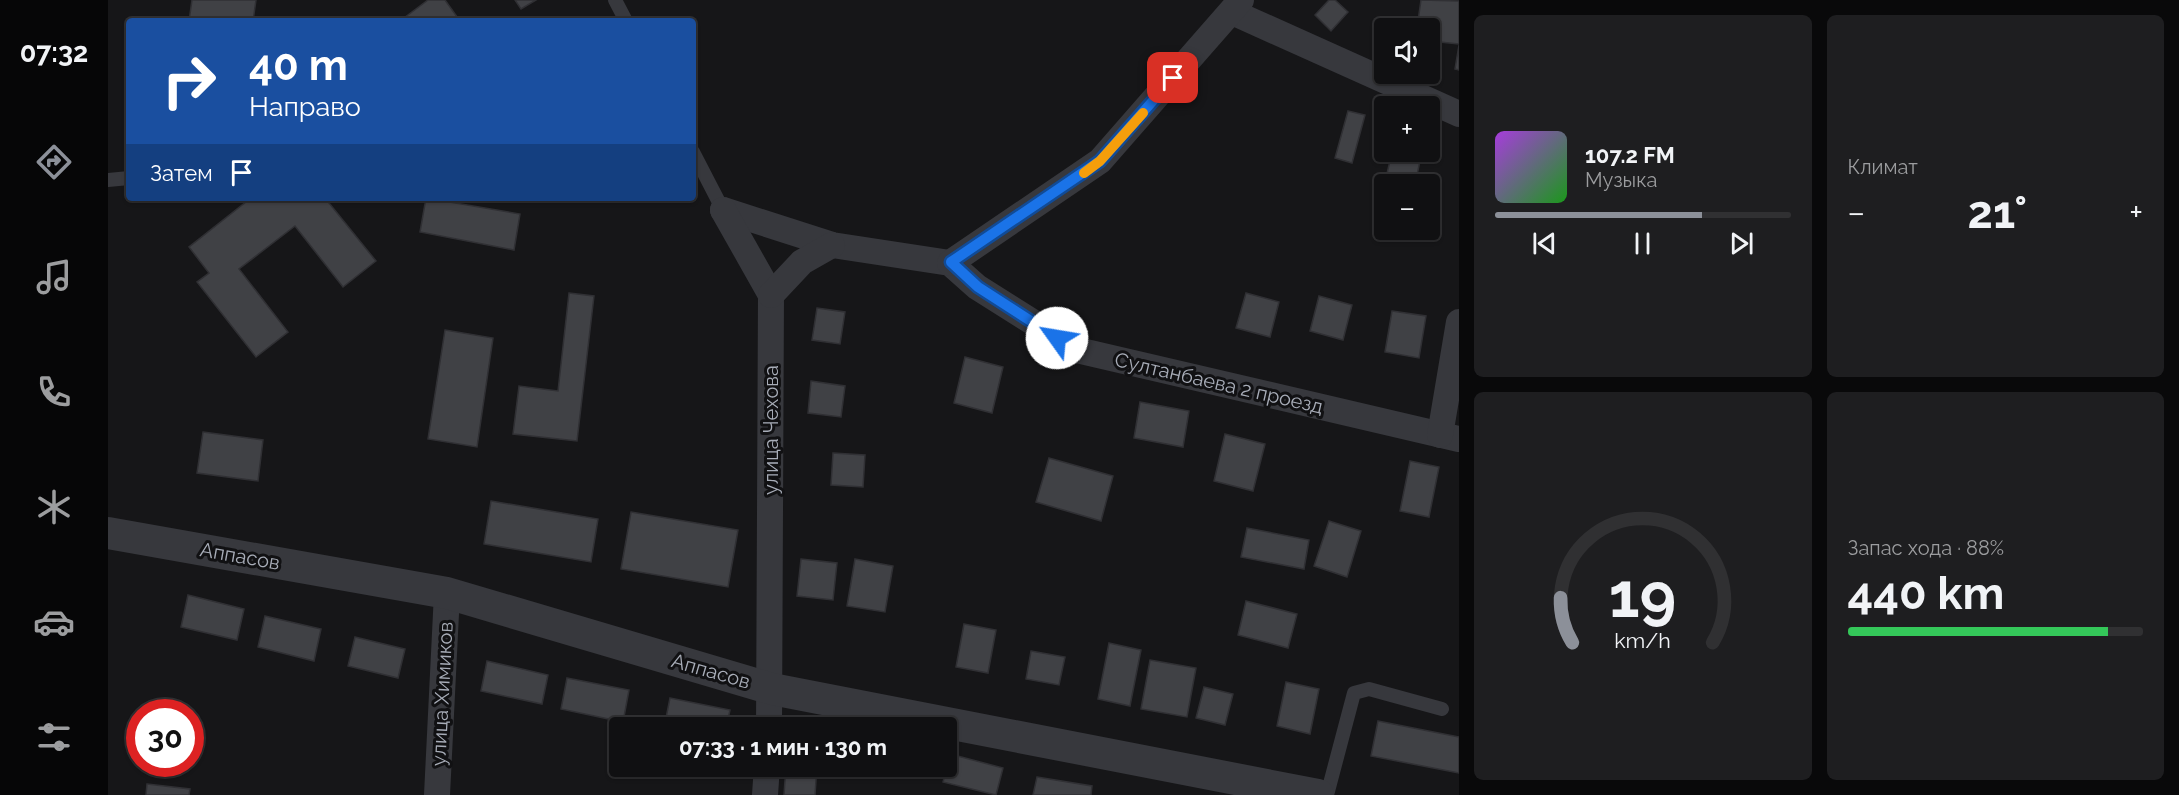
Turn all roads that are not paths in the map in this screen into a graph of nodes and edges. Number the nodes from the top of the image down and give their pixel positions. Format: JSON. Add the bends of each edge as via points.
{"nodes":[{"id":1,"x":615,"y":0,"type":"edge"},
{"id":2,"x":1236,"y":6,"type":"edge"},
{"id":3,"x":624,"y":18,"type":"edge"},
{"id":4,"x":1459,"y":114,"type":"edge"},
{"id":5,"x":696,"y":158,"type":"edge"},
{"id":6,"x":126,"y":178,"type":"edge"},
{"id":7,"x":108,"y":180,"type":"edge"},
{"id":8,"x":723,"y":210,"type":"junction"},
{"id":9,"x":832,"y":245,"type":"junction"},
{"id":10,"x":951,"y":262,"type":"junction"},
{"id":11,"x":771,"y":295,"type":"junction"},
{"id":12,"x":1459,"y":322,"type":"edge"},
{"id":13,"x":1450,"y":437,"type":"edge"},
{"id":14,"x":108,"y":533,"type":"edge"},
{"id":15,"x":447,"y":593,"type":"junction"},
{"id":16,"x":772,"y":688,"type":"junction"},
{"id":17,"x":1442,"y":709,"type":"dead end"},
{"id":18,"x":770,"y":717,"type":"edge"},
{"id":19,"x":766,"y":777,"type":"edge"},
{"id":20,"x":437,"y":795,"type":"edge"},
{"id":21,"x":765,"y":795,"type":"edge"},
{"id":22,"x":1318,"y":795,"type":"edge"},
{"id":23,"x":1327,"y":795,"type":"edge"}],
"edges":[{"from":1,"to":3,"type":"lane"},
{"from":2,"to":4,"type":"street"},
{"from":2,"to":10,"type":"street","via":[[1100,161]]},
{"from":5,"to":8,"type":"lane","name":"улица Чехова"},
{"from":6,"to":7,"type":"lane"},
{"from":8,"to":9,"type":"street"},
{"from":8,"to":11,"type":"street","name":"улица Чехова"},
{"from":9,"to":10,"type":"street"},
{"from":9,"to":11,"type":"street","via":[[802,262]]},
{"from":10,"to":13,"type":"street","name":"Султанбаева 2 проезд","via":[[978,287],[1077,350]]},
{"from":11,"to":16,"type":"street","name":"улица Чехова"},
{"from":12,"to":13,"type":"street"},
{"from":14,"to":15,"type":"street","name":"Аппасов"},
{"from":15,"to":16,"type":"street","name":"Аппасов"},
{"from":15,"to":20,"type":"street","name":"улица Химиков"},
{"from":16,"to":18,"type":"street","name":"улица Чехова"},
{"from":16,"to":22,"type":"street","name":"Аппасов"},
{"from":17,"to":23,"type":"lane","via":[[1369,689],[1354,693]]},
{"from":19,"to":21,"type":"street"}]}
